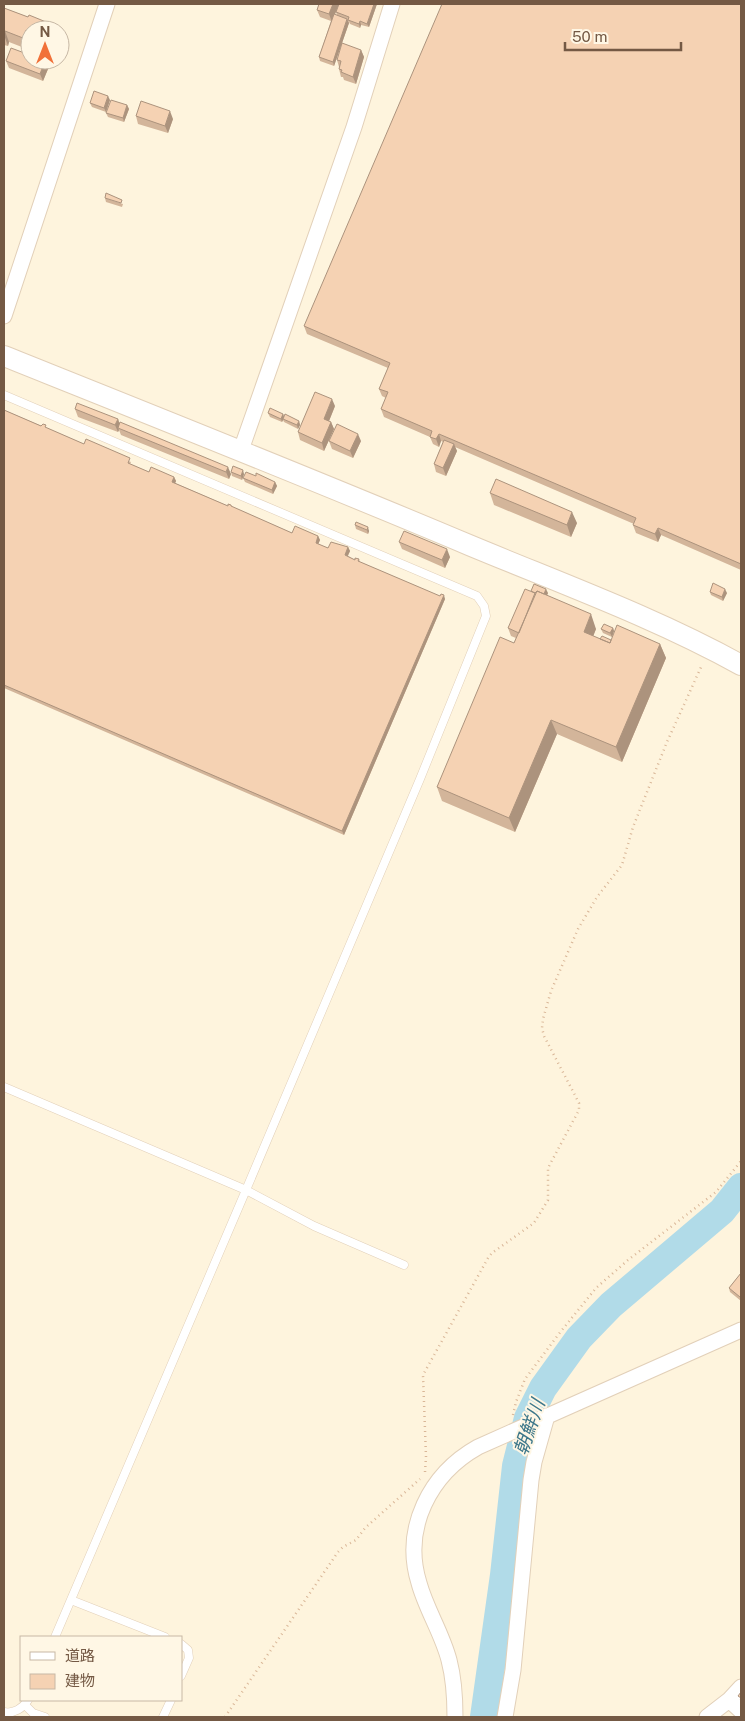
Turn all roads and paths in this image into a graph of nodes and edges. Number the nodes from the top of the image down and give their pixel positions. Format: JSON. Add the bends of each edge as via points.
{"nodes":[{"id":1,"x":107,"y":4,"type":"edge"},
{"id":2,"x":392,"y":4,"type":"edge"},
{"id":3,"x":4,"y":316,"type":"edge"},
{"id":4,"x":4,"y":356,"type":"edge"},
{"id":5,"x":4,"y":395,"type":"edge"},
{"id":6,"x":242,"y":450,"type":"junction"},
{"id":7,"x":710,"y":648,"type":"junction"},
{"id":8,"x":741,"y":665,"type":"edge"},
{"id":9,"x":4,"y":1087,"type":"edge"},
{"id":10,"x":741,"y":1161,"type":"edge"},
{"id":11,"x":740,"y":1166,"type":"edge"},
{"id":12,"x":246,"y":1190,"type":"junction"},
{"id":13,"x":404,"y":1265,"type":"dead end"},
{"id":14,"x":741,"y":1330,"type":"edge"},
{"id":15,"x":545,"y":1417,"type":"junction"},
{"id":16,"x":511,"y":1433,"type":"junction"},
{"id":17,"x":71,"y":1600,"type":"junction"},
{"id":18,"x":55,"y":1636,"type":"edge"},
{"id":19,"x":162,"y":1636,"type":"edge"},
{"id":20,"x":182,"y":1645,"type":"edge"},
{"id":21,"x":182,"y":1674,"type":"edge"},
{"id":22,"x":741,"y":1687,"type":"edge"},
{"id":23,"x":729,"y":1700,"type":"junction"},
{"id":24,"x":171,"y":1701,"type":"edge"},
{"id":25,"x":27,"y":1702,"type":"edge"},
{"id":26,"x":741,"y":1711,"type":"edge"},
{"id":27,"x":4,"y":1712,"type":"edge"},
{"id":28,"x":46,"y":1717,"type":"edge"},
{"id":29,"x":163,"y":1717,"type":"edge"},
{"id":30,"x":225,"y":1717,"type":"edge"},
{"id":31,"x":455,"y":1717,"type":"edge"},
{"id":32,"x":505,"y":1717,"type":"edge"},
{"id":33,"x":707,"y":1717,"type":"edge"}],
"edges":[{"from":1,"to":3,"type":"street"},
{"from":2,"to":6,"type":"street","via":[[354,126]]},
{"from":4,"to":6,"type":"street"},
{"from":5,"to":12,"type":"lane","via":[[477,596],[484,606],[484,624]]},
{"from":6,"to":7,"type":"street"},
{"from":7,"to":8,"type":"street"},
{"from":7,"to":30,"type":"path","via":[[667,742],[622,865],[578,929],[551,991],[542,1028],[579,1103],[579,1110],[548,1168],[548,1200],[538,1218],[488,1258],[423,1375],[426,1471],[356,1540],[338,1552]]},
{"from":9,"to":12,"type":"lane"},
{"from":10,"to":11,"type":"path"},
{"from":11,"to":16,"type":"path","via":[[716,1192],[596,1288],[525,1379],[516,1402]]},
{"from":12,"to":13,"type":"lane","via":[[314,1226]]},
{"from":12,"to":17,"type":"lane"},
{"from":14,"to":15,"type":"street"},
{"from":15,"to":16,"type":"street"},
{"from":15,"to":32,"type":"street","via":[[531,1480],[513,1670]]},
{"from":16,"to":31,"type":"street","via":[[464,1455],[443,1474],[425,1502],[416,1529],[416,1573],[450,1663]]},
{"from":17,"to":18,"type":"lane"},
{"from":17,"to":19,"type":"lane"},
{"from":20,"to":21,"type":"lane","via":[[188,1650],[189,1658]]},
{"from":22,"to":23,"type":"street"},
{"from":23,"to":26,"type":"street"},
{"from":23,"to":33,"type":"street"},
{"from":24,"to":29,"type":"lane"},
{"from":25,"to":27,"type":"lane","via":[[18,1711]]},
{"from":25,"to":28,"type":"lane","via":[[33,1712]]}]}
